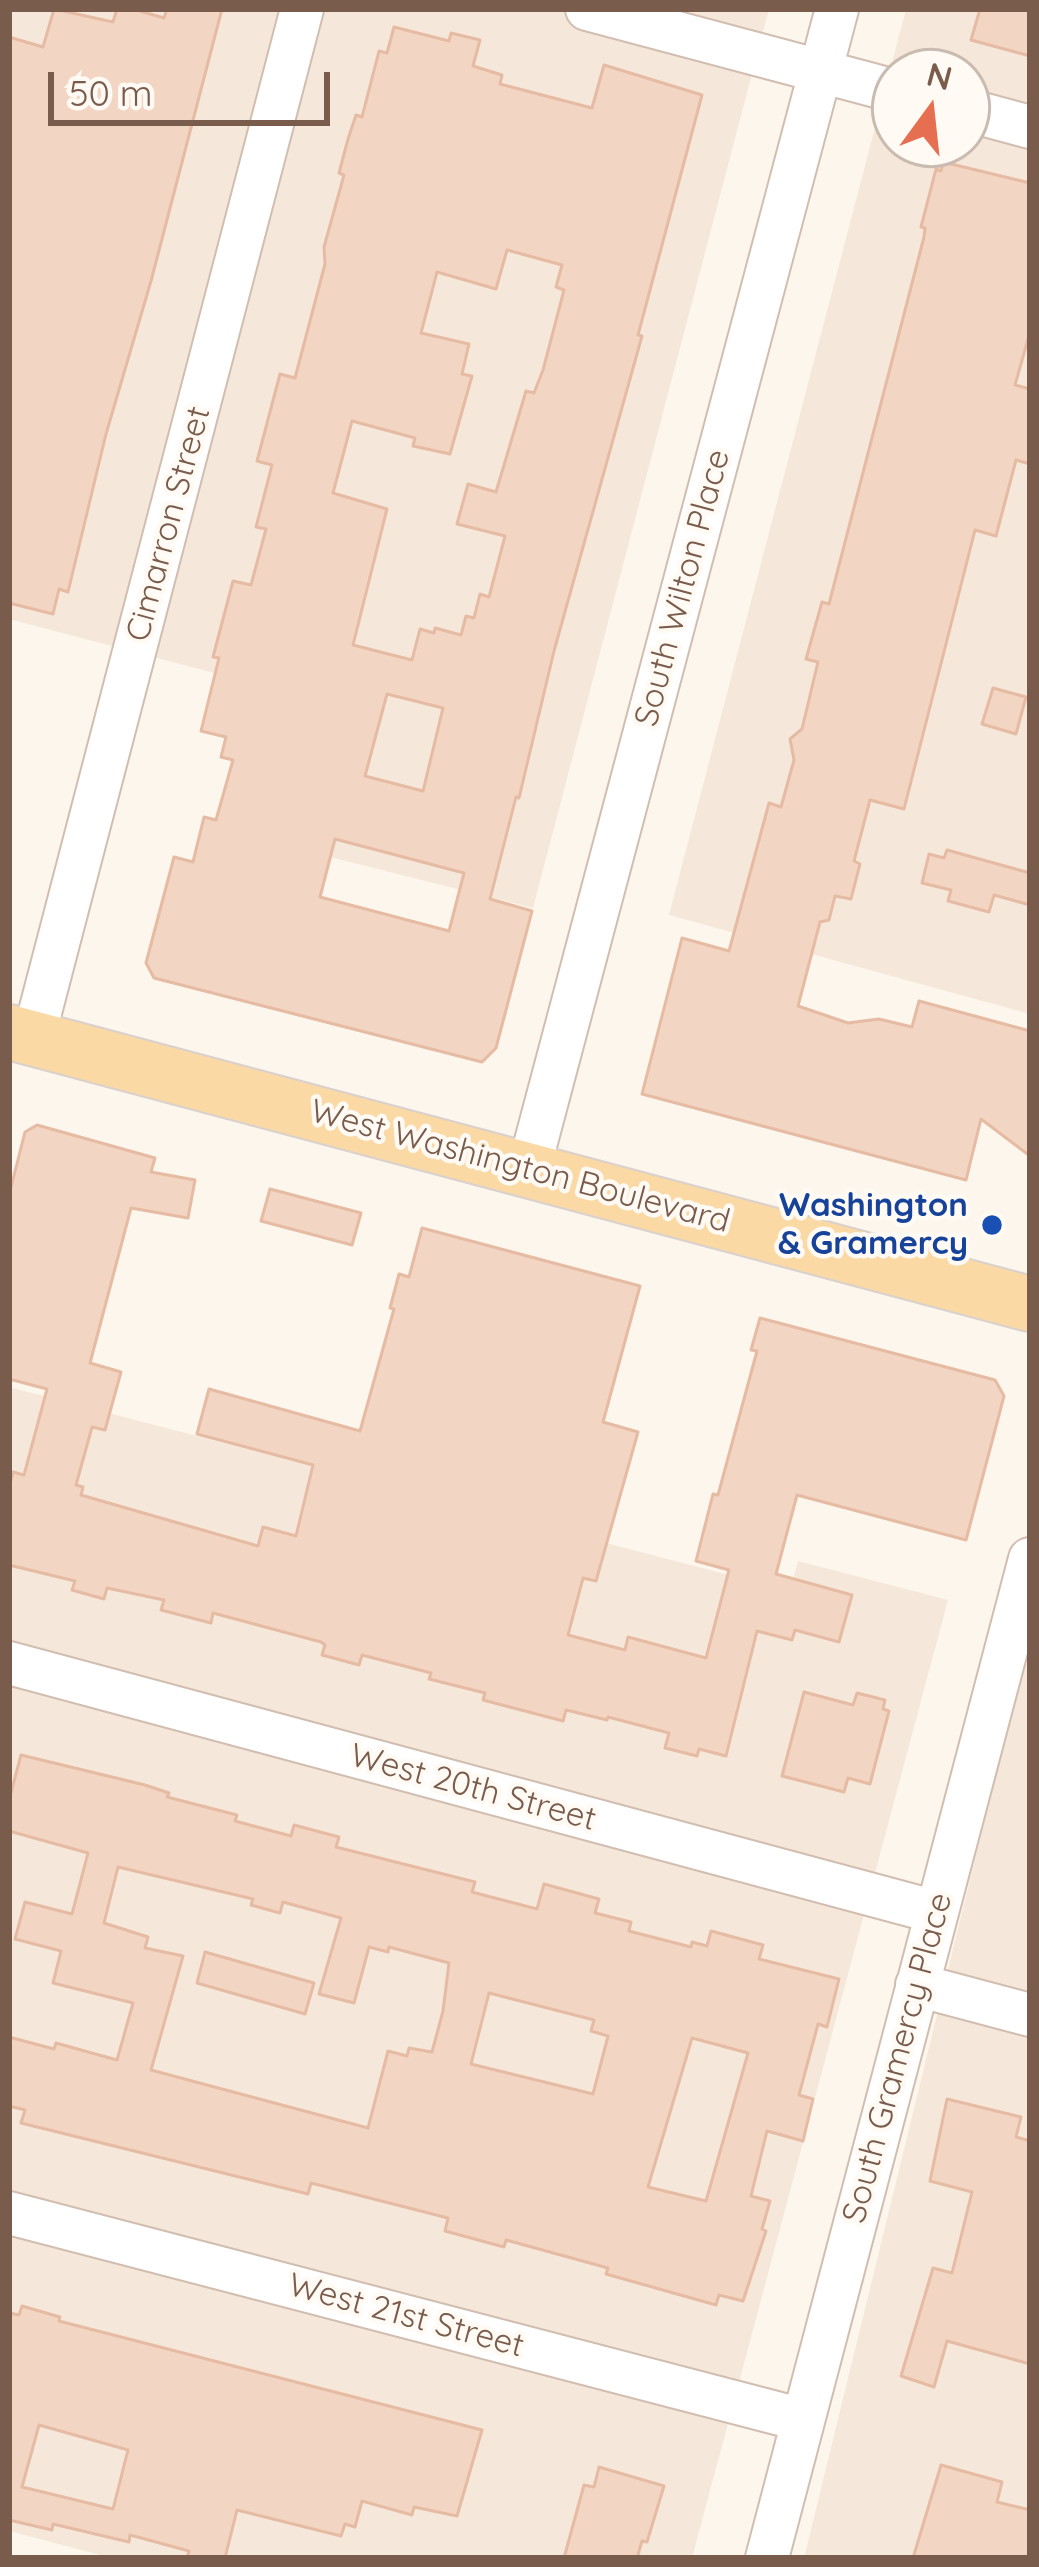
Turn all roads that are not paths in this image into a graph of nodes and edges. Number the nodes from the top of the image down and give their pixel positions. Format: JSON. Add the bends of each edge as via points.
{"nodes":[{"id":1,"x":302,"y":9,"type":"edge"},
{"id":2,"x":587,"y":9,"type":"edge"},
{"id":3,"x":837,"y":9,"type":"edge"},
{"id":4,"x":820,"y":71,"type":"junction"},
{"id":5,"x":871,"y":85,"type":"edge"},
{"id":6,"x":991,"y":116,"type":"edge"},
{"id":7,"x":1030,"y":127,"type":"edge"},
{"id":8,"x":21,"y":1036,"type":"edge"},
{"id":9,"x":529,"y":1168,"type":"junction"},
{"id":10,"x":1030,"y":1304,"type":"edge"},
{"id":11,"x":1030,"y":1559,"type":"edge"},
{"id":12,"x":9,"y":1663,"type":"edge"},
{"id":13,"x":936,"y":1912,"type":"junction"},
{"id":14,"x":917,"y":1984,"type":"junction"},
{"id":15,"x":1030,"y":2015,"type":"edge"},
{"id":16,"x":9,"y":2213,"type":"edge"},
{"id":17,"x":803,"y":2420,"type":"junction"},
{"id":18,"x":767,"y":2558,"type":"edge"}],
"edges":[{"from":1,"to":8,"type":"street","name":"Cimarron Street"},
{"from":2,"to":4,"type":"street"},
{"from":3,"to":4,"type":"street","name":"South Wilton Place"},
{"from":4,"to":5,"type":"street"},
{"from":4,"to":9,"type":"street","name":"South Wilton Place"},
{"from":6,"to":7,"type":"street"},
{"from":8,"to":9,"type":"main road","name":"West Washington Boulevard"},
{"from":9,"to":10,"type":"main road","name":"West Washington Boulevard"},
{"from":11,"to":13,"type":"street","name":"South Gramercy Place"},
{"from":12,"to":13,"type":"street","name":"West 20th Street"},
{"from":13,"to":14,"type":"street","name":"South Gramercy Place"},
{"from":14,"to":15,"type":"street"},
{"from":14,"to":17,"type":"street","name":"South Gramercy Place"},
{"from":16,"to":17,"type":"street","name":"West 21st Street"},
{"from":17,"to":18,"type":"street","name":"South Gramercy Place"}]}
